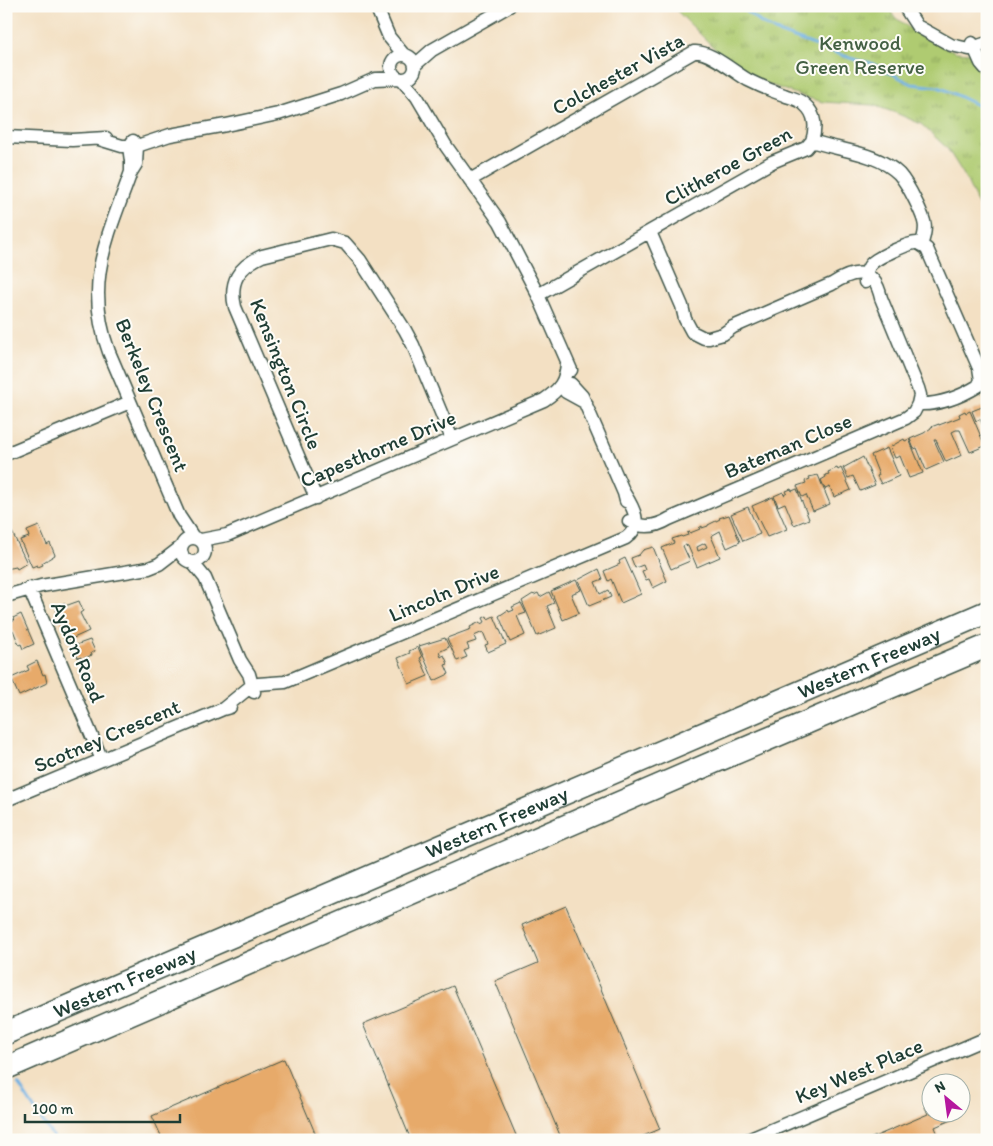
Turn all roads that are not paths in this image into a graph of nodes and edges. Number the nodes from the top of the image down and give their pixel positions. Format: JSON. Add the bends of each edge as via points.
{"nodes":[{"id":1,"x":376,"y":6,"type":"edge"},
{"id":2,"x":509,"y":6,"type":"edge"},
{"id":3,"x":904,"y":6,"type":"edge"},
{"id":4,"x":389,"y":37,"type":"junction"},
{"id":5,"x":987,"y":38,"type":"edge"},
{"id":6,"x":987,"y":43,"type":"edge"},
{"id":7,"x":973,"y":46,"type":"junction"},
{"id":8,"x":410,"y":62,"type":"junction"},
{"id":9,"x":391,"y":65,"type":"junction"},
{"id":10,"x":987,"y":70,"type":"edge"},
{"id":11,"x":400,"y":78,"type":"junction"},
{"id":12,"x":375,"y":79,"type":"junction"},
{"id":13,"x":417,"y":97,"type":"junction"},
{"id":14,"x":6,"y":137,"type":"edge"},
{"id":15,"x":812,"y":141,"type":"junction"},
{"id":16,"x":133,"y":144,"type":"junction"},
{"id":17,"x":470,"y":180,"type":"junction"},
{"id":18,"x":650,"y":232,"type":"junction"},
{"id":19,"x":921,"y":244,"type":"junction"},
{"id":20,"x":867,"y":278,"type":"junction"},
{"id":21,"x":538,"y":295,"type":"junction"},
{"id":22,"x":566,"y":387,"type":"junction"},
{"id":23,"x":130,"y":402,"type":"junction"},
{"id":24,"x":918,"y":404,"type":"junction"},
{"id":25,"x":452,"y":439,"type":"junction"},
{"id":26,"x":8,"y":450,"type":"edge"},
{"id":27,"x":316,"y":498,"type":"junction"},
{"id":28,"x":634,"y":522,"type":"junction"},
{"id":29,"x":194,"y":549,"type":"junction"},
{"id":30,"x":30,"y":588,"type":"junction"},
{"id":31,"x":6,"y":596,"type":"edge"},
{"id":32,"x":987,"y":612,"type":"edge"},
{"id":33,"x":987,"y":646,"type":"edge"},
{"id":34,"x":252,"y":688,"type":"junction"},
{"id":35,"x":102,"y":760,"type":"junction"},
{"id":36,"x":6,"y":800,"type":"edge"},
{"id":37,"x":6,"y":1034,"type":"edge"},
{"id":38,"x":987,"y":1038,"type":"edge"},
{"id":39,"x":6,"y":1068,"type":"edge"},
{"id":40,"x":748,"y":1140,"type":"edge"}],
"edges":[{"from":1,"to":4,"type":"street"},
{"from":2,"to":8,"type":"street"},
{"from":3,"to":7,"type":"street","via":[[917,26],[957,48]]},
{"from":4,"to":8,"type":"street"},
{"from":4,"to":9,"type":"street"},
{"from":5,"to":7,"type":"street"},
{"from":6,"to":7,"type":"street"},
{"from":7,"to":10,"type":"street"},
{"from":8,"to":9,"type":"street","via":[[398,56]]},
{"from":8,"to":11,"type":"street","via":[[409,78]]},
{"from":8,"to":13,"type":"street"},
{"from":9,"to":11,"type":"street","via":[[393,74]]},
{"from":9,"to":12,"type":"street"},
{"from":11,"to":12,"type":"street"},
{"from":11,"to":13,"type":"street"},
{"from":12,"to":16,"type":"street","via":[[341,94],[278,114],[170,135],[158,134]]},
{"from":13,"to":17,"type":"street","via":[[436,132]]},
{"from":14,"to":16,"type":"street","via":[[99,139]]},
{"from":15,"to":17,"type":"street","name":"Colchester Vista","via":[[813,116],[805,104],[759,86],[700,51]]},
{"from":15,"to":18,"type":"street","name":"Clitheroe Green","via":[[806,148],[772,162]]},
{"from":15,"to":19,"type":"street","name":"Clitheroe Green","via":[[879,161],[898,174],[926,223]]},
{"from":16,"to":23,"type":"street","name":"Berkeley Crescent","via":[[131,172],[102,254],[97,295],[103,336]]},
{"from":17,"to":21,"type":"street","via":[[500,222]]},
{"from":18,"to":20,"type":"street","via":[[682,306],[703,330],[733,327],[832,284]]},
{"from":18,"to":21,"type":"street","name":"Clitheroe Green"},
{"from":19,"to":20,"type":"street","via":[[911,243],[888,255]]},
{"from":19,"to":24,"type":"street","via":[[933,262],[979,368],[981,380],[978,386],[943,402]]},
{"from":20,"to":24,"type":"street","via":[[881,298],[916,382],[920,395]]},
{"from":21,"to":22,"type":"street","via":[[567,363]]},
{"from":22,"to":25,"type":"street","name":"Capesthorne Drive","via":[[544,400]]},
{"from":22,"to":28,"type":"street","via":[[586,403]]},
{"from":23,"to":26,"type":"street"},
{"from":23,"to":29,"type":"street","name":"Berkeley Crescent"},
{"from":24,"to":28,"type":"street","name":"Bateman Close","via":[[906,418],[669,519]]},
{"from":25,"to":27,"type":"street","name":"Capesthorne Drive"},
{"from":25,"to":27,"type":"street","name":"Kensington Circle","via":[[405,330],[350,248],[331,239],[262,256],[251,261],[237,275],[232,295]]},
{"from":27,"to":29,"type":"street","name":"Capesthorne Drive"},
{"from":28,"to":34,"type":"street","name":"Lincoln Drive","via":[[618,540],[275,689]]},
{"from":29,"to":30,"type":"street","name":"Capesthorne Drive","via":[[142,570]]},
{"from":29,"to":34,"type":"street","name":"Berkeley Crescent","via":[[244,676]]},
{"from":30,"to":31,"type":"street","name":"Capesthorne Drive"},
{"from":30,"to":35,"type":"street","name":"Aydon Road"},
{"from":32,"to":37,"type":"highway","name":"Western Freeway"},
{"from":33,"to":39,"type":"highway","name":"Western Freeway"},
{"from":34,"to":35,"type":"street","name":"Scotney Crescent","via":[[240,703]]},
{"from":35,"to":36,"type":"street","name":"Scotney Crescent"},
{"from":38,"to":40,"type":"street","name":"Key West Place"}]}
